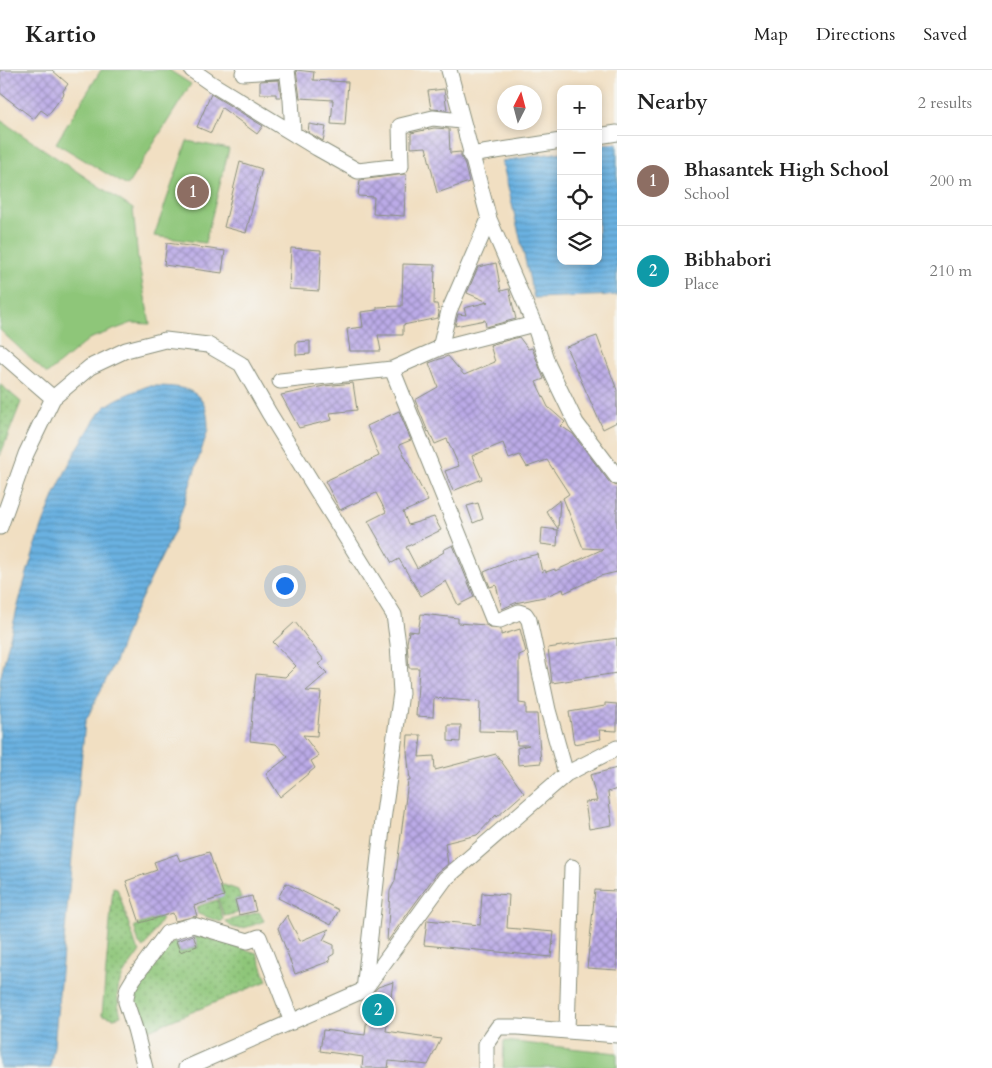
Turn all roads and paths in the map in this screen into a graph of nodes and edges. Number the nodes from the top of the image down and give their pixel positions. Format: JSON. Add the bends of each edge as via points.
{"nodes":[{"id":1,"x":192,"y":70,"type":"edge"},
{"id":2,"x":448,"y":70,"type":"edge"},
{"id":3,"x":243,"y":73,"type":"dead end"},
{"id":4,"x":461,"y":121,"type":"junction"},
{"id":5,"x":293,"y":132,"type":"junction"},
{"id":6,"x":617,"y":133,"type":"edge"},
{"id":7,"x":602,"y":135,"type":"edge"},
{"id":8,"x":557,"y":142,"type":"edge"},
{"id":9,"x":470,"y":155,"type":"junction"},
{"id":10,"x":489,"y":219,"type":"junction"},
{"id":11,"x":534,"y":324,"type":"junction"},
{"id":12,"x":440,"y":348,"type":"junction"},
{"id":13,"x":0,"y":352,"type":"edge"},
{"id":14,"x":392,"y":369,"type":"junction"},
{"id":15,"x":280,"y":381,"type":"dead end"},
{"id":16,"x":52,"y":398,"type":"junction"},
{"id":17,"x":617,"y":477,"type":"edge"},
{"id":18,"x":0,"y":527,"type":"edge"},
{"id":19,"x":617,"y":748,"type":"edge"},
{"id":20,"x":566,"y":774,"type":"junction"},
{"id":21,"x":572,"y":867,"type":"dead end"},
{"id":22,"x":364,"y":990,"type":"junction"},
{"id":23,"x":292,"y":1022,"type":"junction"},
{"id":24,"x":566,"y":1030,"type":"junction"},
{"id":25,"x":617,"y":1035,"type":"edge"},
{"id":26,"x":145,"y":1068,"type":"edge"},
{"id":27,"x":186,"y":1068,"type":"edge"},
{"id":28,"x":486,"y":1068,"type":"edge"}],
"edges":[{"from":1,"to":5,"type":"street"},
{"from":2,"to":4,"type":"street"},
{"from":3,"to":5,"type":"street","via":[[287,70]]},
{"from":4,"to":5,"type":"street","via":[[433,118],[400,126],[401,166],[358,171]]},
{"from":4,"to":9,"type":"street"},
{"from":6,"to":7,"type":"street"},
{"from":8,"to":9,"type":"street"},
{"from":9,"to":10,"type":"street"},
{"from":10,"to":11,"type":"street"},
{"from":10,"to":12,"type":"street","via":[[449,311]]},
{"from":11,"to":12,"type":"street"},
{"from":11,"to":17,"type":"street","via":[[548,365],[576,423]]},
{"from":12,"to":14,"type":"street"},
{"from":13,"to":16,"type":"street"},
{"from":14,"to":15,"type":"street"},
{"from":14,"to":20,"type":"street","via":[[493,619],[500,620],[519,612],[529,620],[548,710]]},
{"from":16,"to":18,"type":"street","via":[[26,454]]},
{"from":16,"to":22,"type":"street","via":[[90,367],[126,350],[165,340],[208,345],[241,364],[394,615],[400,693]]},
{"from":19,"to":20,"type":"street"},
{"from":20,"to":22,"type":"street","via":[[445,879]]},
{"from":21,"to":24,"type":"street"},
{"from":22,"to":23,"type":"street"},
{"from":23,"to":26,"type":"street","via":[[259,937],[248,941],[192,925],[167,933],[128,988],[126,1002]]},
{"from":23,"to":27,"type":"street"},
{"from":24,"to":25,"type":"street"},
{"from":24,"to":28,"type":"street","via":[[498,1027],[486,1044]]}]}
